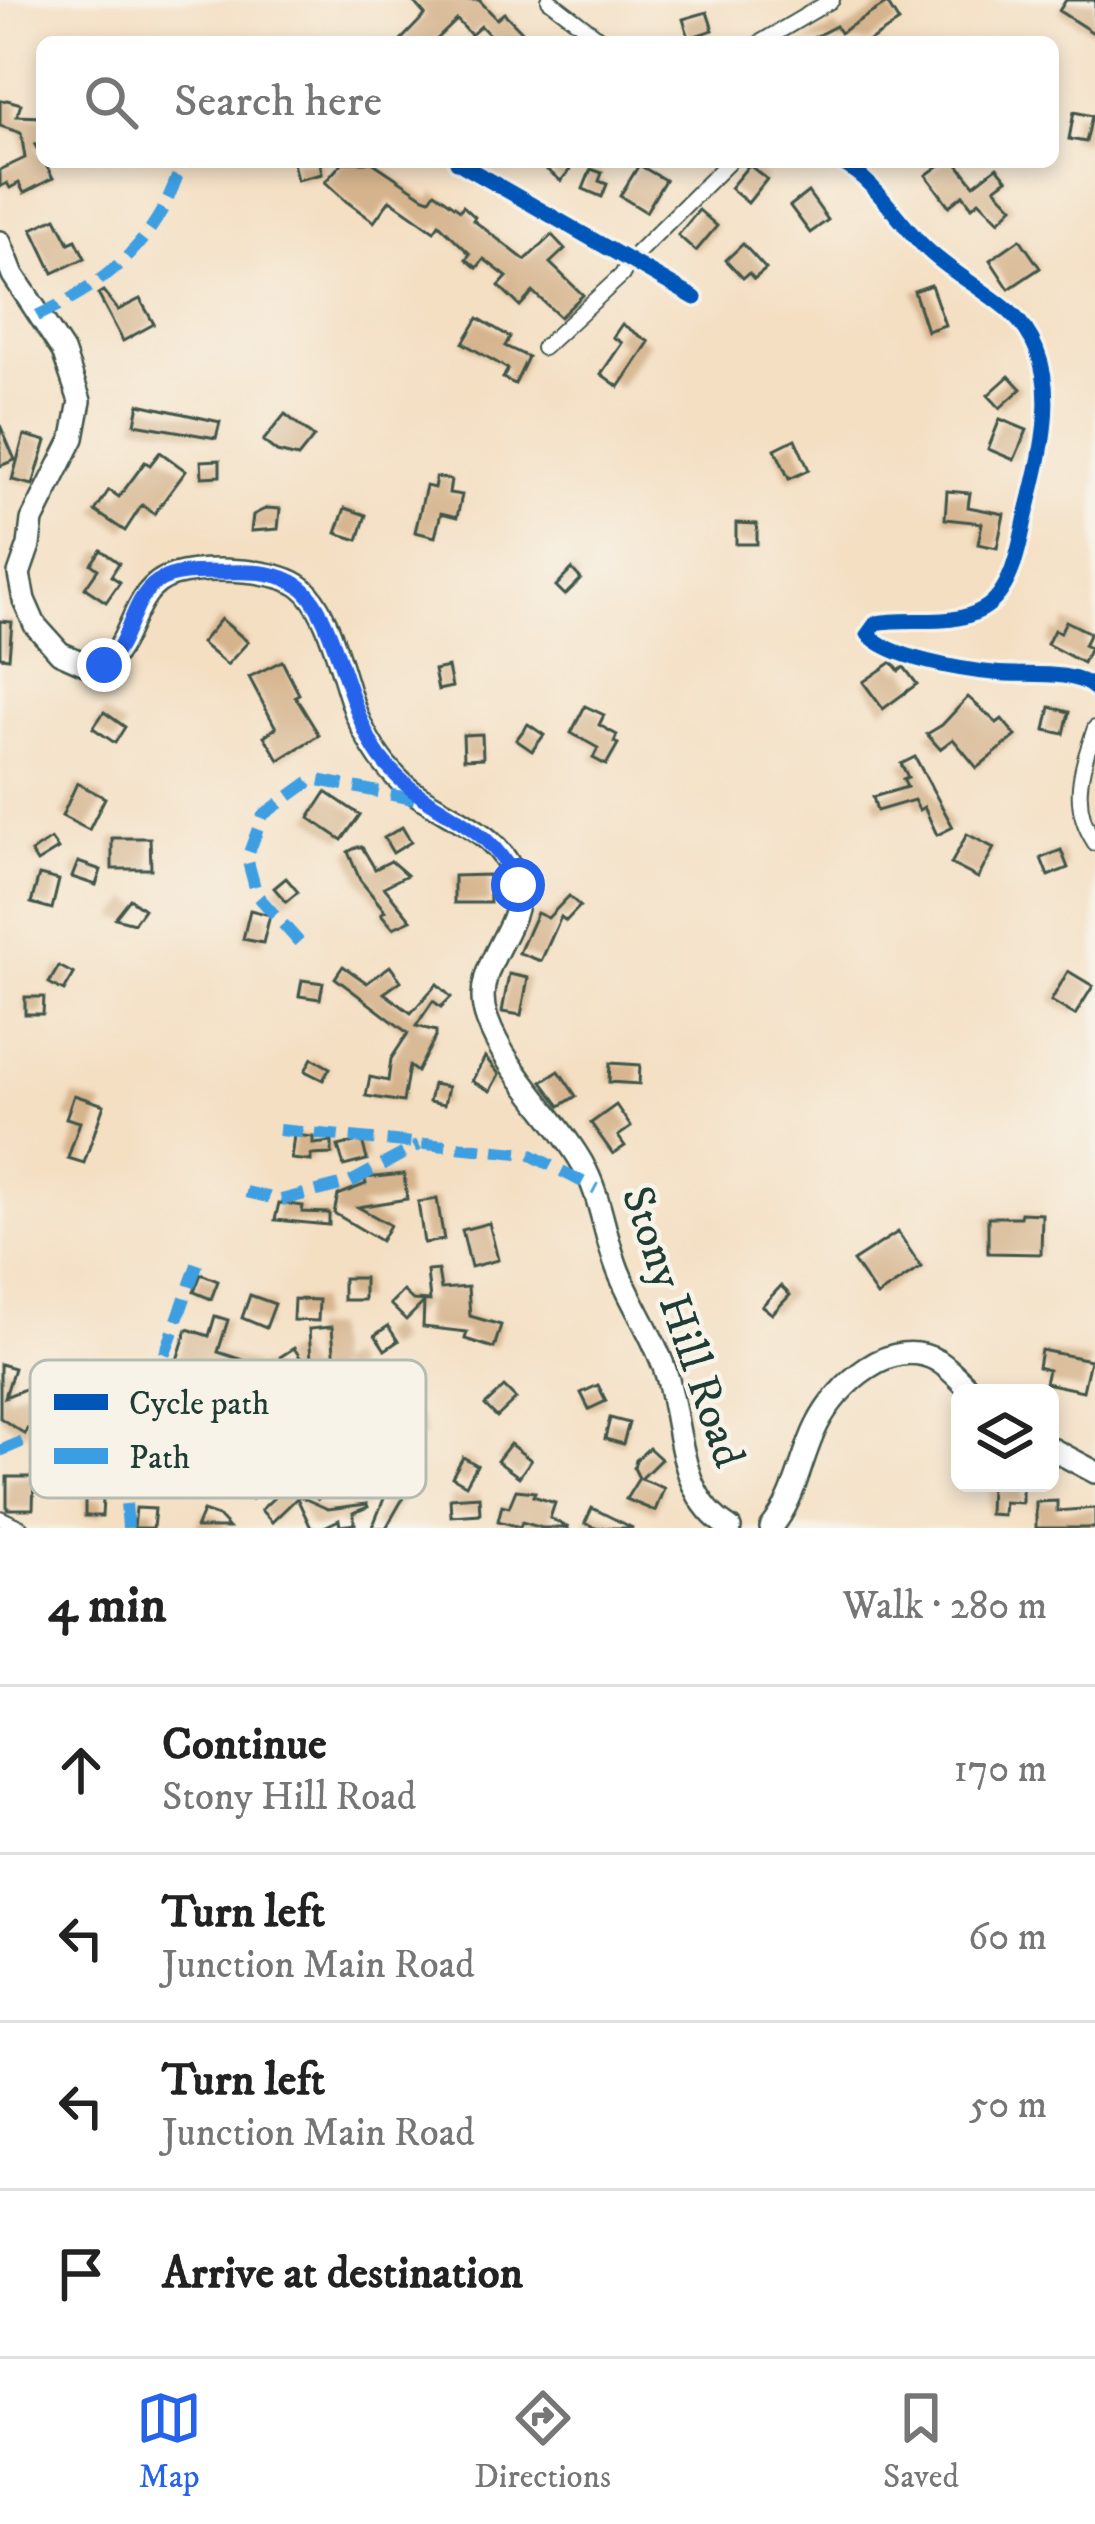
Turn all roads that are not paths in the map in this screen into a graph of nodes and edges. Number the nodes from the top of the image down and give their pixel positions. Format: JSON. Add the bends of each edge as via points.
{"nodes":[{"id":1,"x":549,"y":0,"type":"edge"},
{"id":2,"x":832,"y":0,"type":"edge"},
{"id":3,"x":596,"y":36,"type":"edge"},
{"id":4,"x":771,"y":36,"type":"edge"},
{"id":5,"x":468,"y":168,"type":"edge"},
{"id":6,"x":723,"y":168,"type":"edge"},
{"id":7,"x":851,"y":168,"type":"edge"},
{"id":8,"x":0,"y":242,"type":"edge"},
{"id":9,"x":630,"y":260,"type":"junction"},
{"id":10,"x":694,"y":298,"type":"dead end"},
{"id":11,"x":543,"y":348,"type":"dead end"},
{"id":12,"x":1095,"y":689,"type":"edge"},
{"id":13,"x":1095,"y":728,"type":"edge"},
{"id":14,"x":1095,"y":843,"type":"edge"},
{"id":15,"x":963,"y":1384,"type":"edge"},
{"id":16,"x":1059,"y":1453,"type":"edge"},
{"id":17,"x":1095,"y":1472,"type":"edge"},
{"id":18,"x":0,"y":1518,"type":"edge"},
{"id":19,"x":21,"y":1528,"type":"edge"},
{"id":20,"x":730,"y":1528,"type":"edge"},
{"id":21,"x":771,"y":1528,"type":"edge"}],
"edges":[{"from":1,"to":3,"type":"street"},
{"from":2,"to":4,"type":"street"},
{"from":5,"to":9,"type":"street"},
{"from":6,"to":9,"type":"street"},
{"from":7,"to":12,"type":"street","via":[[929,252],[1016,317],[1042,358],[1047,394],[1017,554],[990,606],[964,619],[876,622],[868,634],[925,660],[1077,679]]},
{"from":8,"to":20,"type":"main road","name":"Stony Hill Road","via":[[63,351],[80,400],[19,574],[35,625],[60,653],[104,665],[154,584],[175,574],[270,574],[303,587],[318,606],[374,749],[423,801],[489,840],[518,885],[516,909],[488,965],[487,1019],[596,1189],[617,1270],[666,1372],[687,1470],[700,1500]]},
{"from":9,"to":10,"type":"street"},
{"from":9,"to":11,"type":"street"},
{"from":13,"to":14,"type":"street","via":[[1077,794]]},
{"from":15,"to":21,"type":"main road","name":"Stony Hill Road","via":[[914,1352],[862,1371],[816,1426]]},
{"from":16,"to":17,"type":"main road"},
{"from":18,"to":19,"type":"street"}]}
